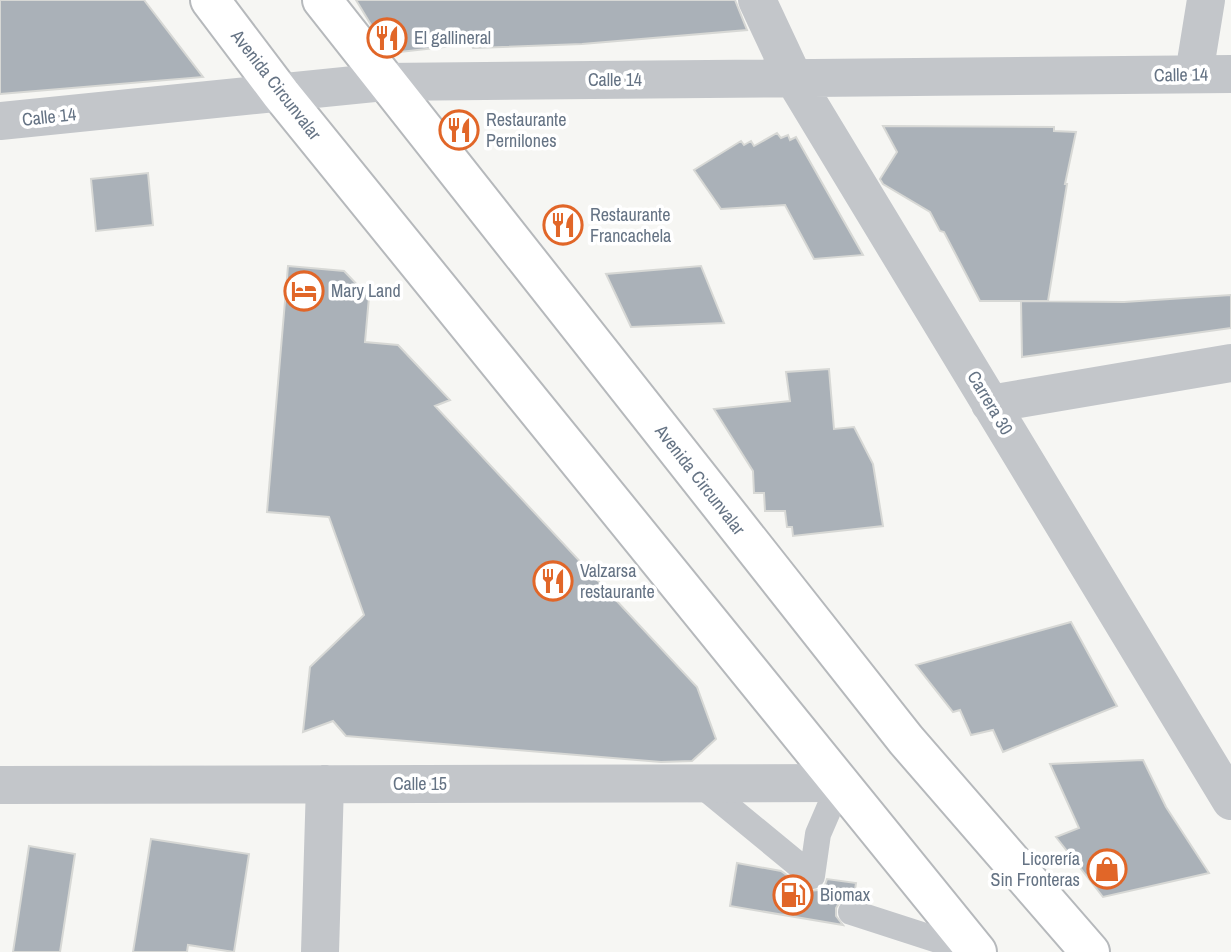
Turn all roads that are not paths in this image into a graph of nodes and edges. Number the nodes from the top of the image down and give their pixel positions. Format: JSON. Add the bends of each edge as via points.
{"nodes":[{"id":1,"x":210,"y":0,"type":"edge"},
{"id":2,"x":322,"y":0,"type":"edge"},
{"id":3,"x":757,"y":0,"type":"edge"},
{"id":4,"x":1206,"y":0,"type":"edge"},
{"id":5,"x":1212,"y":74,"type":"edge"},
{"id":6,"x":794,"y":79,"type":"junction"},
{"id":7,"x":384,"y":82,"type":"junction"},
{"id":8,"x":281,"y":94,"type":"junction"},
{"id":9,"x":0,"y":121,"type":"edge"},
{"id":10,"x":1231,"y":363,"type":"edge"},
{"id":11,"x":990,"y":404,"type":"junction"},
{"id":12,"x":699,"y":783,"type":"junction"},
{"id":13,"x":840,"y":783,"type":"junction"},
{"id":14,"x":325,"y":784,"type":"junction"},
{"id":15,"x":0,"y":785,"type":"edge"},
{"id":16,"x":1231,"y":802,"type":"edge"},
{"id":17,"x":851,"y":912,"type":"dead end"},
{"id":18,"x":320,"y":952,"type":"edge"},
{"id":19,"x":976,"y":952,"type":"edge"},
{"id":20,"x":1090,"y":952,"type":"edge"}],
"edges":[{"from":1,"to":8,"type":"highway","name":"Avenida Circunvalar"},
{"from":2,"to":7,"type":"highway","name":"Avenida Circunvalar"},
{"from":3,"to":6,"type":"street","name":"Carrera 30"},
{"from":4,"to":5,"type":"street"},
{"from":5,"to":6,"type":"street","name":"Calle 14"},
{"from":6,"to":7,"type":"street","name":"Calle 14"},
{"from":6,"to":11,"type":"street","name":"Carrera 30"},
{"from":7,"to":8,"type":"street","name":"Calle 14"},
{"from":7,"to":20,"type":"highway","name":"Avenida Circunvalar","via":[[906,740]]},
{"from":8,"to":9,"type":"street","name":"Calle 14"},
{"from":8,"to":13,"type":"highway","name":"Avenida Circunvalar"},
{"from":10,"to":11,"type":"street"},
{"from":11,"to":16,"type":"street","name":"Carrera 30"},
{"from":12,"to":13,"type":"street","name":"Calle 15"},
{"from":12,"to":13,"type":"lane","via":[[812,876],[818,834]]},
{"from":12,"to":14,"type":"street","name":"Calle 15"},
{"from":13,"to":19,"type":"highway","name":"Avenida Circunvalar"},
{"from":14,"to":15,"type":"street","name":"Calle 15"},
{"from":14,"to":18,"type":"street"},
{"from":17,"to":19,"type":"lane"}]}
